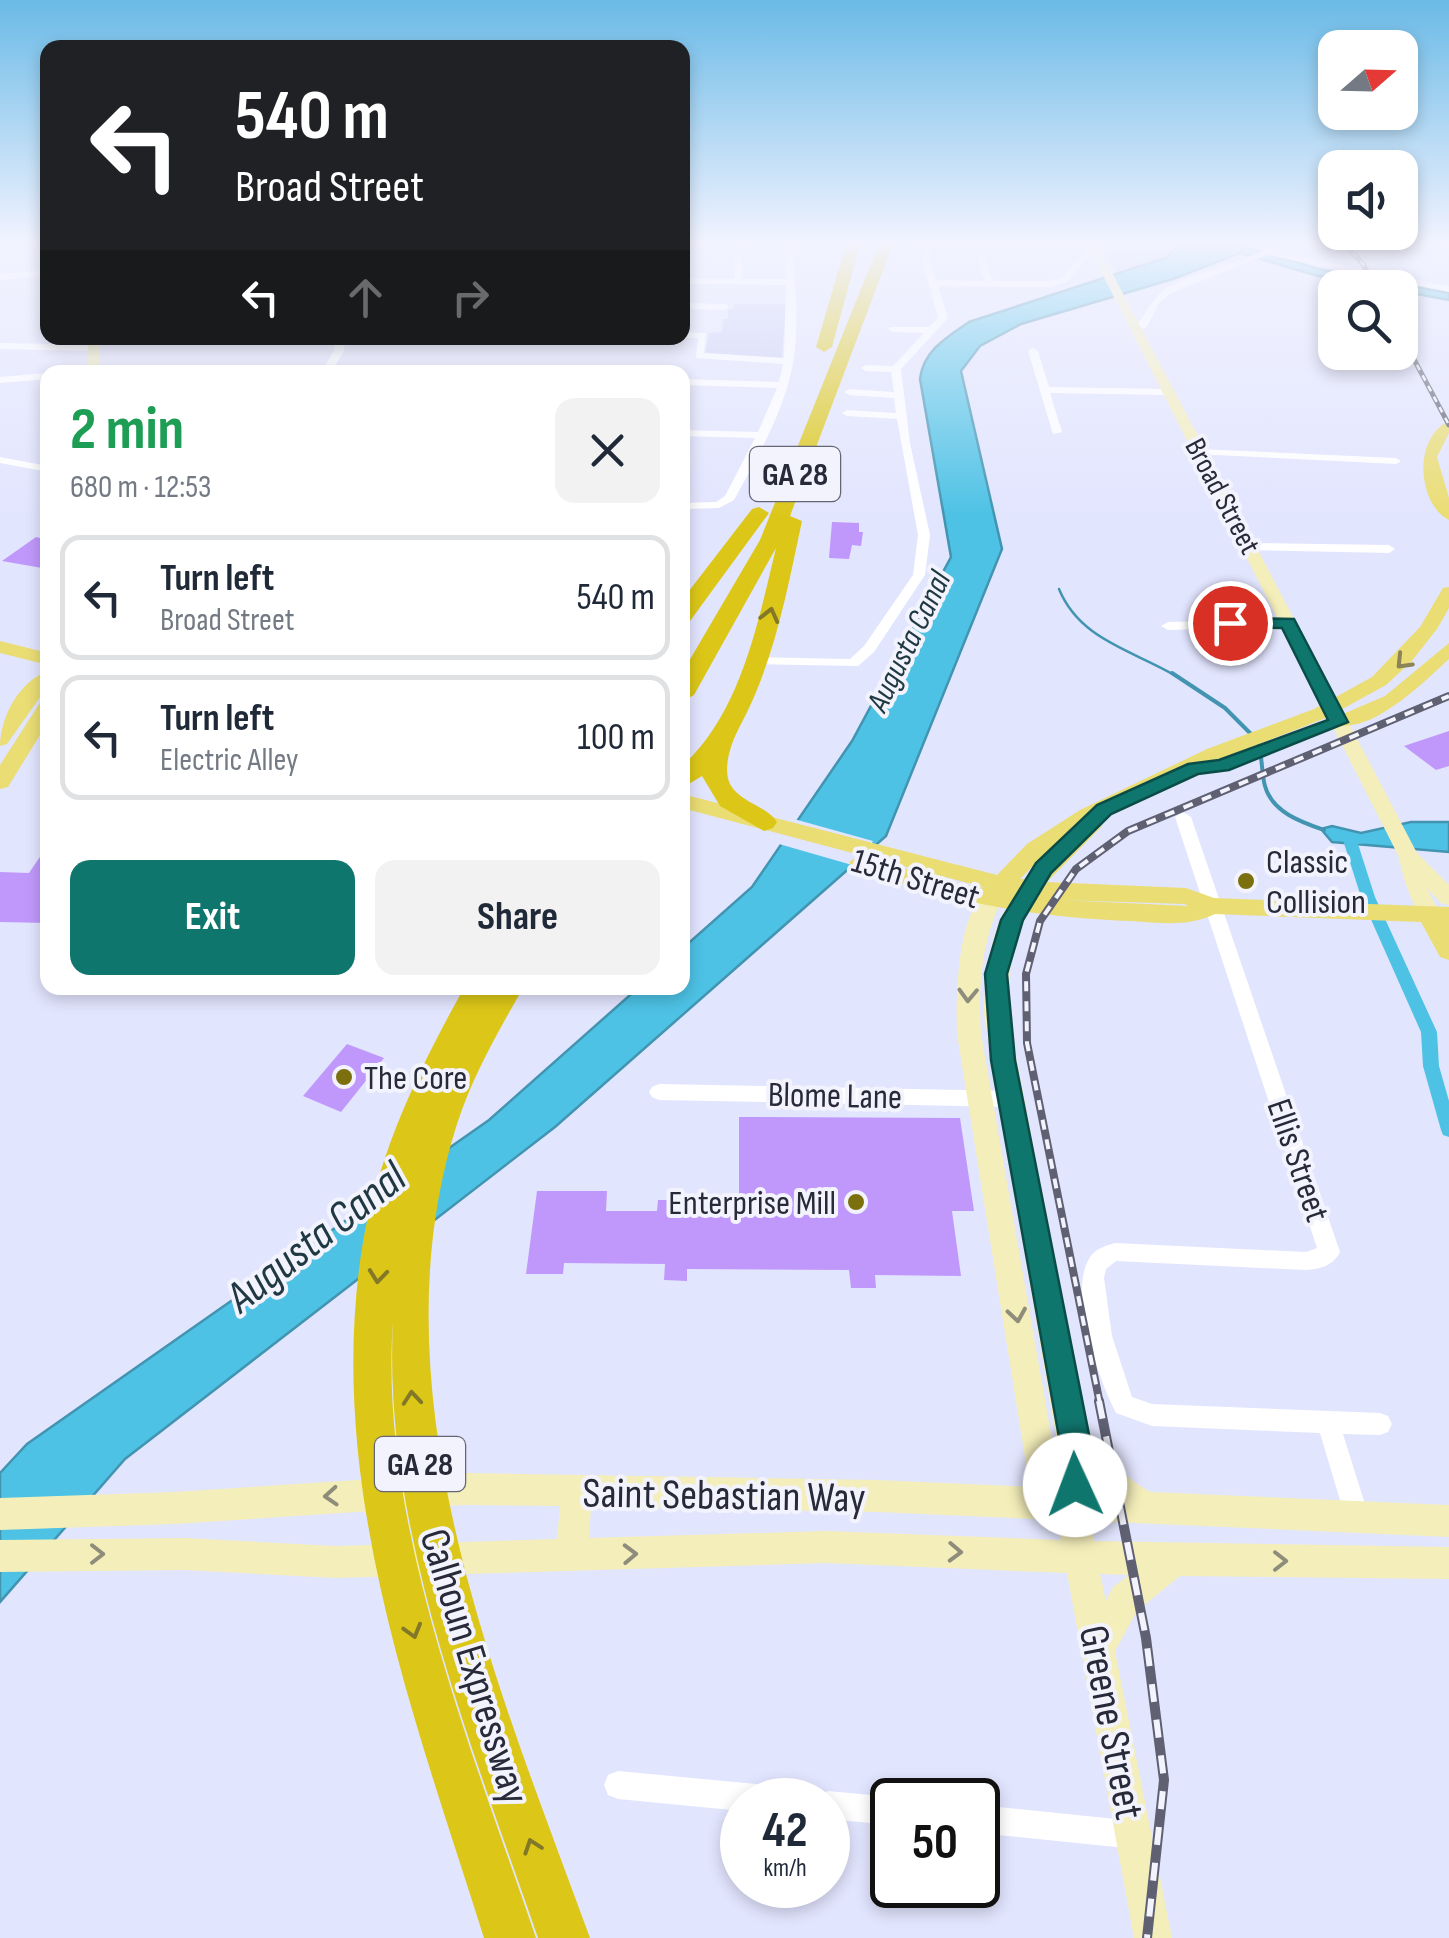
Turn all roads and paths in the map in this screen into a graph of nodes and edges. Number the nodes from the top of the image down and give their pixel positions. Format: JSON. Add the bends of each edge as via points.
{"nodes":[{"id":1,"x":691,"y":334,"type":"edge"},
{"id":2,"x":789,"y":334,"type":"edge"},
{"id":3,"x":827,"y":334,"type":"edge"},
{"id":4,"x":831,"y":334,"type":"edge"},
{"id":5,"x":849,"y":334,"type":"edge"},
{"id":6,"x":928,"y":334,"type":"edge"},
{"id":7,"x":1139,"y":334,"type":"edge"},
{"id":8,"x":40,"y":345,"type":"edge"},
{"id":9,"x":0,"y":346,"type":"edge"},
{"id":10,"x":1033,"y":351,"type":"dead end"},
{"id":11,"x":820,"y":358,"type":"junction"},
{"id":12,"x":788,"y":361,"type":"junction"},
{"id":13,"x":866,"y":368,"type":"dead end"},
{"id":14,"x":896,"y":368,"type":"junction"},
{"id":15,"x":40,"y":377,"type":"edge"},
{"id":16,"x":0,"y":380,"type":"edge"},
{"id":17,"x":690,"y":382,"type":"edge"},
{"id":18,"x":782,"y":385,"type":"junction"},
{"id":19,"x":1047,"y":390,"type":"junction"},
{"id":20,"x":849,"y":392,"type":"dead end"},
{"id":21,"x":1166,"y":392,"type":"junction"},
{"id":22,"x":899,"y":395,"type":"junction"},
{"id":23,"x":848,"y":413,"type":"dead end"},
{"id":24,"x":807,"y":415,"type":"junction"},
{"id":25,"x":902,"y":416,"type":"junction"},
{"id":26,"x":1057,"y":432,"type":"dead end"},
{"id":27,"x":690,"y":433,"type":"edge"},
{"id":28,"x":1440,"y":433,"type":"edge"},
{"id":29,"x":760,"y":435,"type":"junction"},
{"id":30,"x":1199,"y":452,"type":"junction"},
{"id":31,"x":0,"y":460,"type":"edge"},
{"id":32,"x":1396,"y":461,"type":"dead end"},
{"id":33,"x":40,"y":468,"type":"edge"},
{"id":34,"x":690,"y":506,"type":"edge"},
{"id":35,"x":1449,"y":515,"type":"edge"},
{"id":36,"x":1251,"y":547,"type":"junction"},
{"id":37,"x":1389,"y":549,"type":"dead end"},
{"id":38,"x":1449,"y":592,"type":"edge"},
{"id":39,"x":690,"y":605,"type":"edge"},
{"id":40,"x":1288,"y":623,"type":"junction"},
{"id":41,"x":1168,"y":626,"type":"dead end"},
{"id":42,"x":0,"y":633,"type":"edge"},
{"id":43,"x":0,"y":647,"type":"edge"},
{"id":44,"x":40,"y":647,"type":"edge"},
{"id":45,"x":690,"y":647,"type":"edge"},
{"id":46,"x":40,"y":649,"type":"edge"},
{"id":47,"x":1449,"y":649,"type":"edge"},
{"id":48,"x":756,"y":661,"type":"junction"},
{"id":49,"x":690,"y":681,"type":"edge"},
{"id":50,"x":40,"y":682,"type":"edge"},
{"id":51,"x":1335,"y":715,"type":"junction"},
{"id":52,"x":40,"y":718,"type":"edge"},
{"id":53,"x":40,"y":723,"type":"edge"},
{"id":54,"x":29,"y":736,"type":"junction"},
{"id":55,"x":720,"y":737,"type":"junction"},
{"id":56,"x":0,"y":740,"type":"edge"},
{"id":57,"x":690,"y":773,"type":"edge"},
{"id":58,"x":3,"y":774,"type":"edge"},
{"id":59,"x":690,"y":803,"type":"edge"},
{"id":60,"x":1104,"y":809,"type":"junction"},
{"id":61,"x":690,"y":817,"type":"edge"},
{"id":62,"x":1183,"y":817,"type":"dead end"},
{"id":63,"x":764,"y":822,"type":"junction"},
{"id":64,"x":788,"y":835,"type":"junction"},
{"id":65,"x":996,"y":892,"type":"junction"},
{"id":66,"x":1025,"y":897,"type":"junction"},
{"id":67,"x":1212,"y":906,"type":"junction"},
{"id":68,"x":1442,"y":909,"type":"edge"},
{"id":69,"x":1449,"y":951,"type":"edge"},
{"id":70,"x":475,"y":995,"type":"edge"},
{"id":71,"x":504,"y":995,"type":"edge"},
{"id":72,"x":659,"y":1092,"type":"dead end"},
{"id":73,"x":980,"y":1098,"type":"junction"},
{"id":74,"x":1010,"y":1099,"type":"junction"},
{"id":75,"x":1328,"y":1422,"type":"junction"},
{"id":76,"x":1380,"y":1424,"type":"dead end"},
{"id":77,"x":1072,"y":1425,"type":"junction"},
{"id":78,"x":577,"y":1492,"type":"junction"},
{"id":79,"x":1071,"y":1506,"type":"junction"},
{"id":80,"x":1150,"y":1509,"type":"junction"},
{"id":81,"x":0,"y":1514,"type":"edge"},
{"id":82,"x":1357,"y":1517,"type":"junction"},
{"id":83,"x":1449,"y":1521,"type":"edge"},
{"id":84,"x":0,"y":1556,"type":"edge"},
{"id":85,"x":571,"y":1556,"type":"junction"},
{"id":86,"x":1081,"y":1556,"type":"junction"},
{"id":87,"x":1176,"y":1560,"type":"junction"},
{"id":88,"x":1449,"y":1564,"type":"edge"},
{"id":89,"x":1099,"y":1646,"type":"junction"},
{"id":90,"x":618,"y":1785,"type":"dead end"},
{"id":91,"x":720,"y":1795,"type":"edge"},
{"id":92,"x":1000,"y":1821,"type":"edge"},
{"id":93,"x":1135,"y":1835,"type":"junction"},
{"id":94,"x":510,"y":1938,"type":"edge"},
{"id":95,"x":564,"y":1938,"type":"edge"},
{"id":96,"x":1154,"y":1938,"type":"edge"}],
"edges":[{"from":1,"to":12,"type":"street","via":[[703,335],[699,356]]},
{"from":2,"to":12,"type":"street"},
{"from":3,"to":11,"type":"highway"},
{"from":4,"to":11,"type":"highway","number":"GA 28"},
{"from":5,"to":24,"type":"highway","number":"GA 28"},
{"from":6,"to":14,"type":"street"},
{"from":7,"to":21,"type":"main road","name":"Broad Street"},
{"from":8,"to":9,"type":"street"},
{"from":10,"to":19,"type":"street"},
{"from":11,"to":24,"type":"highway","number":"GA 28"},
{"from":12,"to":18,"type":"street"},
{"from":13,"to":14,"type":"street"},
{"from":14,"to":22,"type":"street"},
{"from":15,"to":16,"type":"street"},
{"from":17,"to":18,"type":"street"},
{"from":18,"to":29,"type":"street"},
{"from":19,"to":21,"type":"street"},
{"from":19,"to":26,"type":"street"},
{"from":20,"to":22,"type":"street"},
{"from":21,"to":30,"type":"main road","name":"Broad Street"},
{"from":22,"to":25,"type":"street"},
{"from":23,"to":25,"type":"street"},
{"from":48,"to":24,"type":"highway","one_way":true},
{"from":24,"to":49,"type":"highway","number":"GA 28","via":[[770,540]]},
{"from":25,"to":48,"type":"street","via":[[924,535],[919,575],[869,650],[853,662]]},
{"from":27,"to":29,"type":"street"},
{"from":28,"to":35,"type":"main road","via":[[1428,470]]},
{"from":29,"to":34,"type":"street","via":[[730,498]]},
{"from":30,"to":32,"type":"street"},
{"from":30,"to":36,"type":"main road","name":"Broad Street"},
{"from":31,"to":33,"type":"street"},
{"from":36,"to":37,"type":"street"},
{"from":36,"to":40,"type":"main road","name":"Broad Street"},
{"from":38,"to":51,"type":"main road","one_way":true,"via":[[1405,662]]},
{"from":39,"to":45,"type":"highway","number":"GA 28","via":[[762,505],[736,573]]},
{"from":40,"to":41,"type":"street"},
{"from":40,"to":51,"type":"main road","name":"Broad Street"},
{"from":42,"to":44,"type":"main road"},
{"from":43,"to":46,"type":"main road"},
{"from":47,"to":51,"type":"main road","via":[[1392,700]]},
{"from":48,"to":55,"type":"highway"},
{"from":50,"to":56,"type":"main road"},
{"from":51,"to":60,"type":"main road","name":"Greene Street"},
{"from":51,"to":68,"type":"main road","name":"Broad Street","via":[[1408,856],[1417,890]]},
{"from":52,"to":54,"type":"main road"},
{"from":53,"to":54,"type":"main road"},
{"from":54,"to":58,"type":"main road"},
{"from":55,"to":57,"type":"highway"},
{"from":55,"to":63,"type":"highway","via":[[714,764],[720,788]]},
{"from":59,"to":63,"type":"main road","name":"15th Street"},
{"from":60,"to":65,"type":"main road","name":"Greene Street","via":[[1048,837]]},
{"from":60,"to":66,"type":"main road","name":"Greene Street","via":[[1044,868]]},
{"from":61,"to":64,"type":"main road","name":"15th Street"},
{"from":62,"to":67,"type":"street","name":"Ellis Street"},
{"from":63,"to":64,"type":"main road","name":"15th Street"},
{"from":64,"to":65,"type":"main road","name":"15th Street","via":[[865,855],[896,876]]},
{"from":65,"to":66,"type":"main road","name":"15th Street"},
{"from":65,"to":73,"type":"main road","name":"Greene Street","one_way":true,"via":[[974,946],[967,1003]]},
{"from":66,"to":67,"type":"main road","name":"15th Street","via":[[1092,913],[1192,914]]},
{"from":66,"to":74,"type":"main road","name":"Greene Street","via":[[1004,938],[995,995]]},
{"from":67,"to":68,"type":"main road","name":"15th Street"},
{"from":67,"to":75,"type":"street","name":"Ellis Street","via":[[1328,1252],[1306,1261],[1104,1256],[1093,1286],[1110,1376],[1124,1405],[1152,1415]]},
{"from":68,"to":69,"type":"main road","name":"Broad Street"},
{"from":70,"to":94,"type":"highway","name":"Calhoun Expressway","number":"GA 28","one_way":true,"via":[[405,1148],[378,1273],[373,1382],[378,1480],[396,1568]]},
{"from":95,"to":71,"type":"highway","name":"Calhoun Expressway","number":"GA 28","one_way":true,"via":[[449,1598],[423,1489],[411,1385],[411,1265],[434,1144],[464,1066]]},
{"from":72,"to":73,"type":"street","name":"Blome Lane"},
{"from":73,"to":74,"type":"street","name":"Blome Lane"},
{"from":73,"to":79,"type":"main road","name":"Greene Street","one_way":true,"via":[[1042,1470]]},
{"from":74,"to":77,"type":"main road","name":"Greene Street"},
{"from":75,"to":76,"type":"street"},
{"from":75,"to":82,"type":"street"},
{"from":77,"to":79,"type":"main road","name":"Greene Street","via":[[1080,1465]]},
{"from":77,"to":80,"type":"main road","via":[[1100,1474]]},
{"from":78,"to":79,"type":"main road","name":"Saint Sebastian Way"},
{"from":78,"to":81,"type":"main road","name":"Saint Sebastian Way","one_way":true,"via":[[464,1489]]},
{"from":78,"to":85,"type":"main road"},
{"from":79,"to":80,"type":"main road","name":"Saint Sebastian Way"},
{"from":79,"to":86,"type":"main road","name":"Greene Street"},
{"from":80,"to":82,"type":"main road","name":"Saint Sebastian Way"},
{"from":82,"to":83,"type":"main road","name":"Saint Sebastian Way"},
{"from":84,"to":85,"type":"main road","name":"Saint Sebastian Way","one_way":true,"via":[[184,1554],[336,1562]]},
{"from":85,"to":86,"type":"main road","name":"Saint Sebastian Way","one_way":true,"via":[[826,1547]]},
{"from":86,"to":87,"type":"main road","name":"Saint Sebastian Way"},
{"from":86,"to":89,"type":"main road","name":"Greene Street"},
{"from":87,"to":88,"type":"main road","name":"Saint Sebastian Way","one_way":true},
{"from":87,"to":89,"type":"main road","via":[[1124,1600]]},
{"from":89,"to":93,"type":"main road","name":"Greene Street"},
{"from":90,"to":91,"type":"street"},
{"from":92,"to":93,"type":"street"},
{"from":93,"to":96,"type":"main road","name":"Greene Street"}]}
